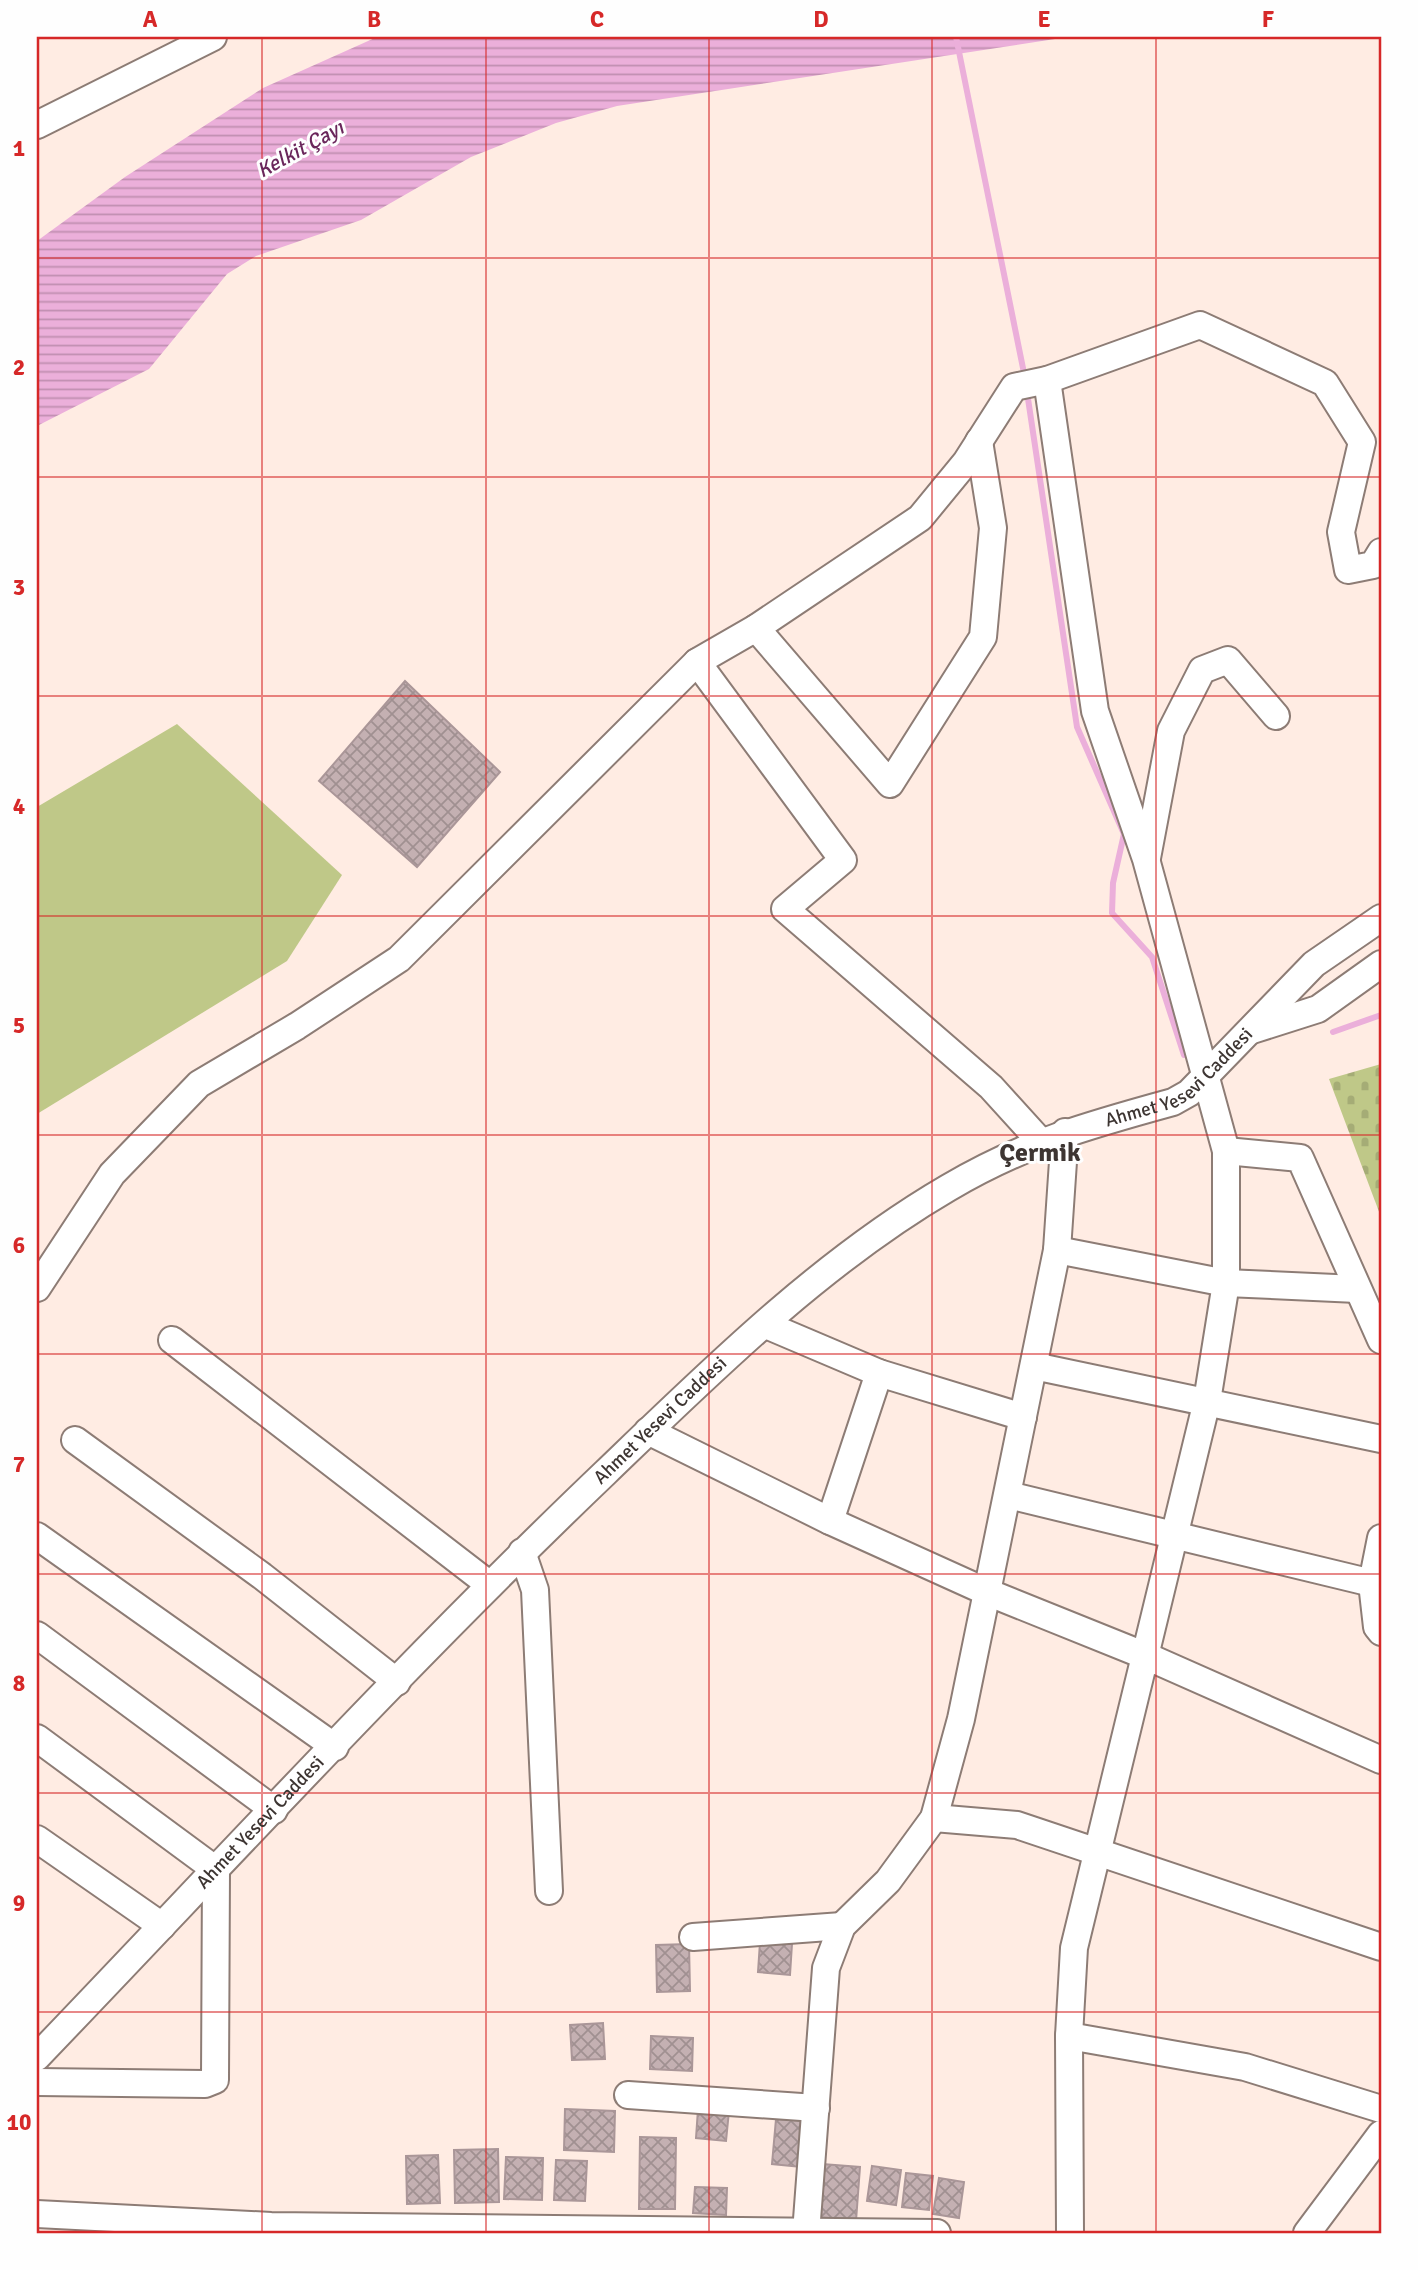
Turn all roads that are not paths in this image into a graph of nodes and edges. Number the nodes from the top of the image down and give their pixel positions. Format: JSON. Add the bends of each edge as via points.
{"nodes":[{"id":1,"x":213,"y":37,"type":"edge"},
{"id":2,"x":37,"y":125,"type":"edge"},
{"id":3,"x":1032,"y":383,"type":"junction"},
{"id":4,"x":979,"y":441,"type":"junction"},
{"id":5,"x":1381,"y":552,"type":"edge"},
{"id":6,"x":756,"y":628,"type":"junction"},
{"id":7,"x":697,"y":663,"type":"junction"},
{"id":8,"x":1276,"y":716,"type":"dead end"},
{"id":9,"x":1146,"y":859,"type":"junction"},
{"id":10,"x":1381,"y":918,"type":"edge"},
{"id":11,"x":1381,"y":964,"type":"edge"},
{"id":12,"x":1250,"y":1031,"type":"junction"},
{"id":13,"x":1206,"y":1077,"type":"junction"},
{"id":14,"x":1065,"y":1132,"type":"junction"},
{"id":15,"x":1040,"y":1141,"type":"junction"},
{"id":16,"x":1226,"y":1152,"type":"junction"},
{"id":17,"x":1057,"y":1250,"type":"junction"},
{"id":18,"x":1226,"y":1283,"type":"junction"},
{"id":19,"x":37,"y":1288,"type":"edge"},
{"id":20,"x":1357,"y":1289,"type":"junction"},
{"id":21,"x":766,"y":1325,"type":"junction"},
{"id":22,"x":172,"y":1340,"type":"dead end"},
{"id":23,"x":1381,"y":1340,"type":"edge"},
{"id":24,"x":1034,"y":1366,"type":"junction"},
{"id":25,"x":879,"y":1373,"type":"junction"},
{"id":26,"x":1207,"y":1401,"type":"junction"},
{"id":27,"x":1023,"y":1417,"type":"junction"},
{"id":28,"x":649,"y":1431,"type":"junction"},
{"id":29,"x":75,"y":1440,"type":"dead end"},
{"id":30,"x":1381,"y":1440,"type":"edge"},
{"id":31,"x":1008,"y":1495,"type":"junction"},
{"id":32,"x":830,"y":1521,"type":"junction"},
{"id":33,"x":37,"y":1536,"type":"edge"},
{"id":34,"x":1175,"y":1538,"type":"junction"},
{"id":35,"x":1381,"y":1538,"type":"edge"},
{"id":36,"x":522,"y":1552,"type":"junction"},
{"id":37,"x":1372,"y":1584,"type":"junction"},
{"id":38,"x":490,"y":1585,"type":"junction"},
{"id":39,"x":987,"y":1592,"type":"junction"},
{"id":40,"x":1380,"y":1628,"type":"edge"},
{"id":41,"x":37,"y":1635,"type":"edge"},
{"id":42,"x":1146,"y":1656,"type":"junction"},
{"id":43,"x":397,"y":1682,"type":"junction"},
{"id":44,"x":37,"y":1738,"type":"edge"},
{"id":45,"x":335,"y":1747,"type":"junction"},
{"id":46,"x":1381,"y":1760,"type":"edge"},
{"id":47,"x":274,"y":1810,"type":"junction"},
{"id":48,"x":934,"y":1818,"type":"junction"},
{"id":49,"x":37,"y":1839,"type":"edge"},
{"id":50,"x":1099,"y":1852,"type":"junction"},
{"id":51,"x":216,"y":1870,"type":"junction"},
{"id":52,"x":550,"y":1891,"type":"dead end"},
{"id":53,"x":162,"y":1926,"type":"junction"},
{"id":54,"x":842,"y":1926,"type":"junction"},
{"id":55,"x":693,"y":1937,"type":"dead end"},
{"id":56,"x":1381,"y":1947,"type":"edge"},
{"id":57,"x":1069,"y":2036,"type":"junction"},
{"id":58,"x":37,"y":2057,"type":"edge"},
{"id":59,"x":37,"y":2082,"type":"edge"},
{"id":60,"x":628,"y":2095,"type":"dead end"},
{"id":61,"x":816,"y":2108,"type":"junction"},
{"id":62,"x":1381,"y":2109,"type":"edge"},
{"id":63,"x":1381,"y":2134,"type":"edge"},
{"id":64,"x":37,"y":2214,"type":"edge"},
{"id":65,"x":618,"y":2230,"type":"edge"},
{"id":66,"x":806,"y":2233,"type":"edge"},
{"id":67,"x":937,"y":2233,"type":"edge"},
{"id":68,"x":1070,"y":2233,"type":"edge"},
{"id":69,"x":1307,"y":2233,"type":"edge"}],
"edges":[{"from":1,"to":2,"type":"street"},
{"from":3,"to":4,"type":"street"},
{"from":3,"to":5,"type":"street","via":[[1200,325],[1325,383],[1362,442],[1341,532],[1348,570],[1373,565]]},
{"from":3,"to":9,"type":"street","via":[[1095,711]]},
{"from":4,"to":6,"type":"street","via":[[920,518]]},
{"from":4,"to":6,"type":"street","via":[[993,528],[983,637],[890,784]]},
{"from":6,"to":7,"type":"street"},
{"from":7,"to":15,"type":"street","via":[[843,860],[785,909],[991,1087]]},
{"from":7,"to":19,"type":"street","via":[[399,959],[200,1084],[112,1174]]},
{"from":8,"to":9,"type":"street","via":[[1228,660],[1202,670],[1171,731]]},
{"from":9,"to":13,"type":"street"},
{"from":10,"to":12,"type":"street","name":"Ahmet Yesevi Caddesi","via":[[1314,964]]},
{"from":11,"to":12,"type":"street","via":[[1318,1009]]},
{"from":12,"to":13,"type":"street","name":"Ahmet Yesevi Caddesi"},
{"from":13,"to":14,"type":"street","name":"Ahmet Yesevi Caddesi","via":[[1173,1102]]},
{"from":13,"to":16,"type":"street"},
{"from":14,"to":15,"type":"street","name":"Ahmet Yesevi Caddesi"},
{"from":14,"to":17,"type":"street"},
{"from":15,"to":21,"type":"street","name":"Ahmet Yesevi Caddesi","via":[[920,1205]]},
{"from":16,"to":18,"type":"street"},
{"from":16,"to":20,"type":"street","via":[[1300,1158]]},
{"from":17,"to":18,"type":"street"},
{"from":17,"to":24,"type":"street"},
{"from":18,"to":20,"type":"street"},
{"from":18,"to":26,"type":"street"},
{"from":20,"to":23,"type":"street"},
{"from":21,"to":25,"type":"street"},
{"from":21,"to":28,"type":"street","name":"Ahmet Yesevi Caddesi"},
{"from":22,"to":38,"type":"street"},
{"from":24,"to":26,"type":"street"},
{"from":24,"to":27,"type":"street"},
{"from":25,"to":27,"type":"street"},
{"from":25,"to":32,"type":"street"},
{"from":26,"to":30,"type":"street"},
{"from":26,"to":34,"type":"street"},
{"from":27,"to":31,"type":"street"},
{"from":28,"to":32,"type":"street"},
{"from":28,"to":36,"type":"street","name":"Ahmet Yesevi Caddesi"},
{"from":29,"to":43,"type":"street","via":[[262,1576]]},
{"from":31,"to":34,"type":"street"},
{"from":31,"to":39,"type":"street"},
{"from":32,"to":39,"type":"street"},
{"from":33,"to":45,"type":"street"},
{"from":34,"to":37,"type":"street"},
{"from":34,"to":42,"type":"street"},
{"from":35,"to":37,"type":"street"},
{"from":36,"to":38,"type":"street","name":"Ahmet Yesevi Caddesi"},
{"from":36,"to":52,"type":"street","via":[[535,1590]]},
{"from":37,"to":40,"type":"street"},
{"from":38,"to":43,"type":"street","name":"Ahmet Yesevi Caddesi"},
{"from":39,"to":42,"type":"street"},
{"from":39,"to":48,"type":"street","via":[[961,1719]]},
{"from":41,"to":47,"type":"street"},
{"from":42,"to":46,"type":"street"},
{"from":42,"to":50,"type":"street"},
{"from":43,"to":45,"type":"street","name":"Ahmet Yesevi Caddesi"},
{"from":44,"to":51,"type":"street"},
{"from":45,"to":47,"type":"street","name":"Ahmet Yesevi Caddesi"},
{"from":47,"to":51,"type":"street","name":"Ahmet Yesevi Caddesi"},
{"from":48,"to":50,"type":"street","via":[[1017,1825]]},
{"from":48,"to":54,"type":"street","via":[[888,1881]]},
{"from":49,"to":53,"type":"street"},
{"from":50,"to":56,"type":"street"},
{"from":50,"to":57,"type":"street","via":[[1074,1948]]},
{"from":51,"to":53,"type":"street","name":"Ahmet Yesevi Caddesi"},
{"from":51,"to":59,"type":"street","via":[[215,2080],[205,2084]]},
{"from":53,"to":58,"type":"street","name":"Ahmet Yesevi Caddesi"},
{"from":54,"to":55,"type":"street"},
{"from":54,"to":61,"type":"street","via":[[826,1968]]},
{"from":57,"to":62,"type":"street","via":[[1245,2067]]},
{"from":57,"to":68,"type":"street"},
{"from":60,"to":61,"type":"street"},
{"from":61,"to":66,"type":"street"},
{"from":63,"to":69,"type":"street"},
{"from":64,"to":65,"type":"street","via":[[271,2226]]},
{"from":65,"to":66,"type":"street"},
{"from":66,"to":67,"type":"street"}]}
